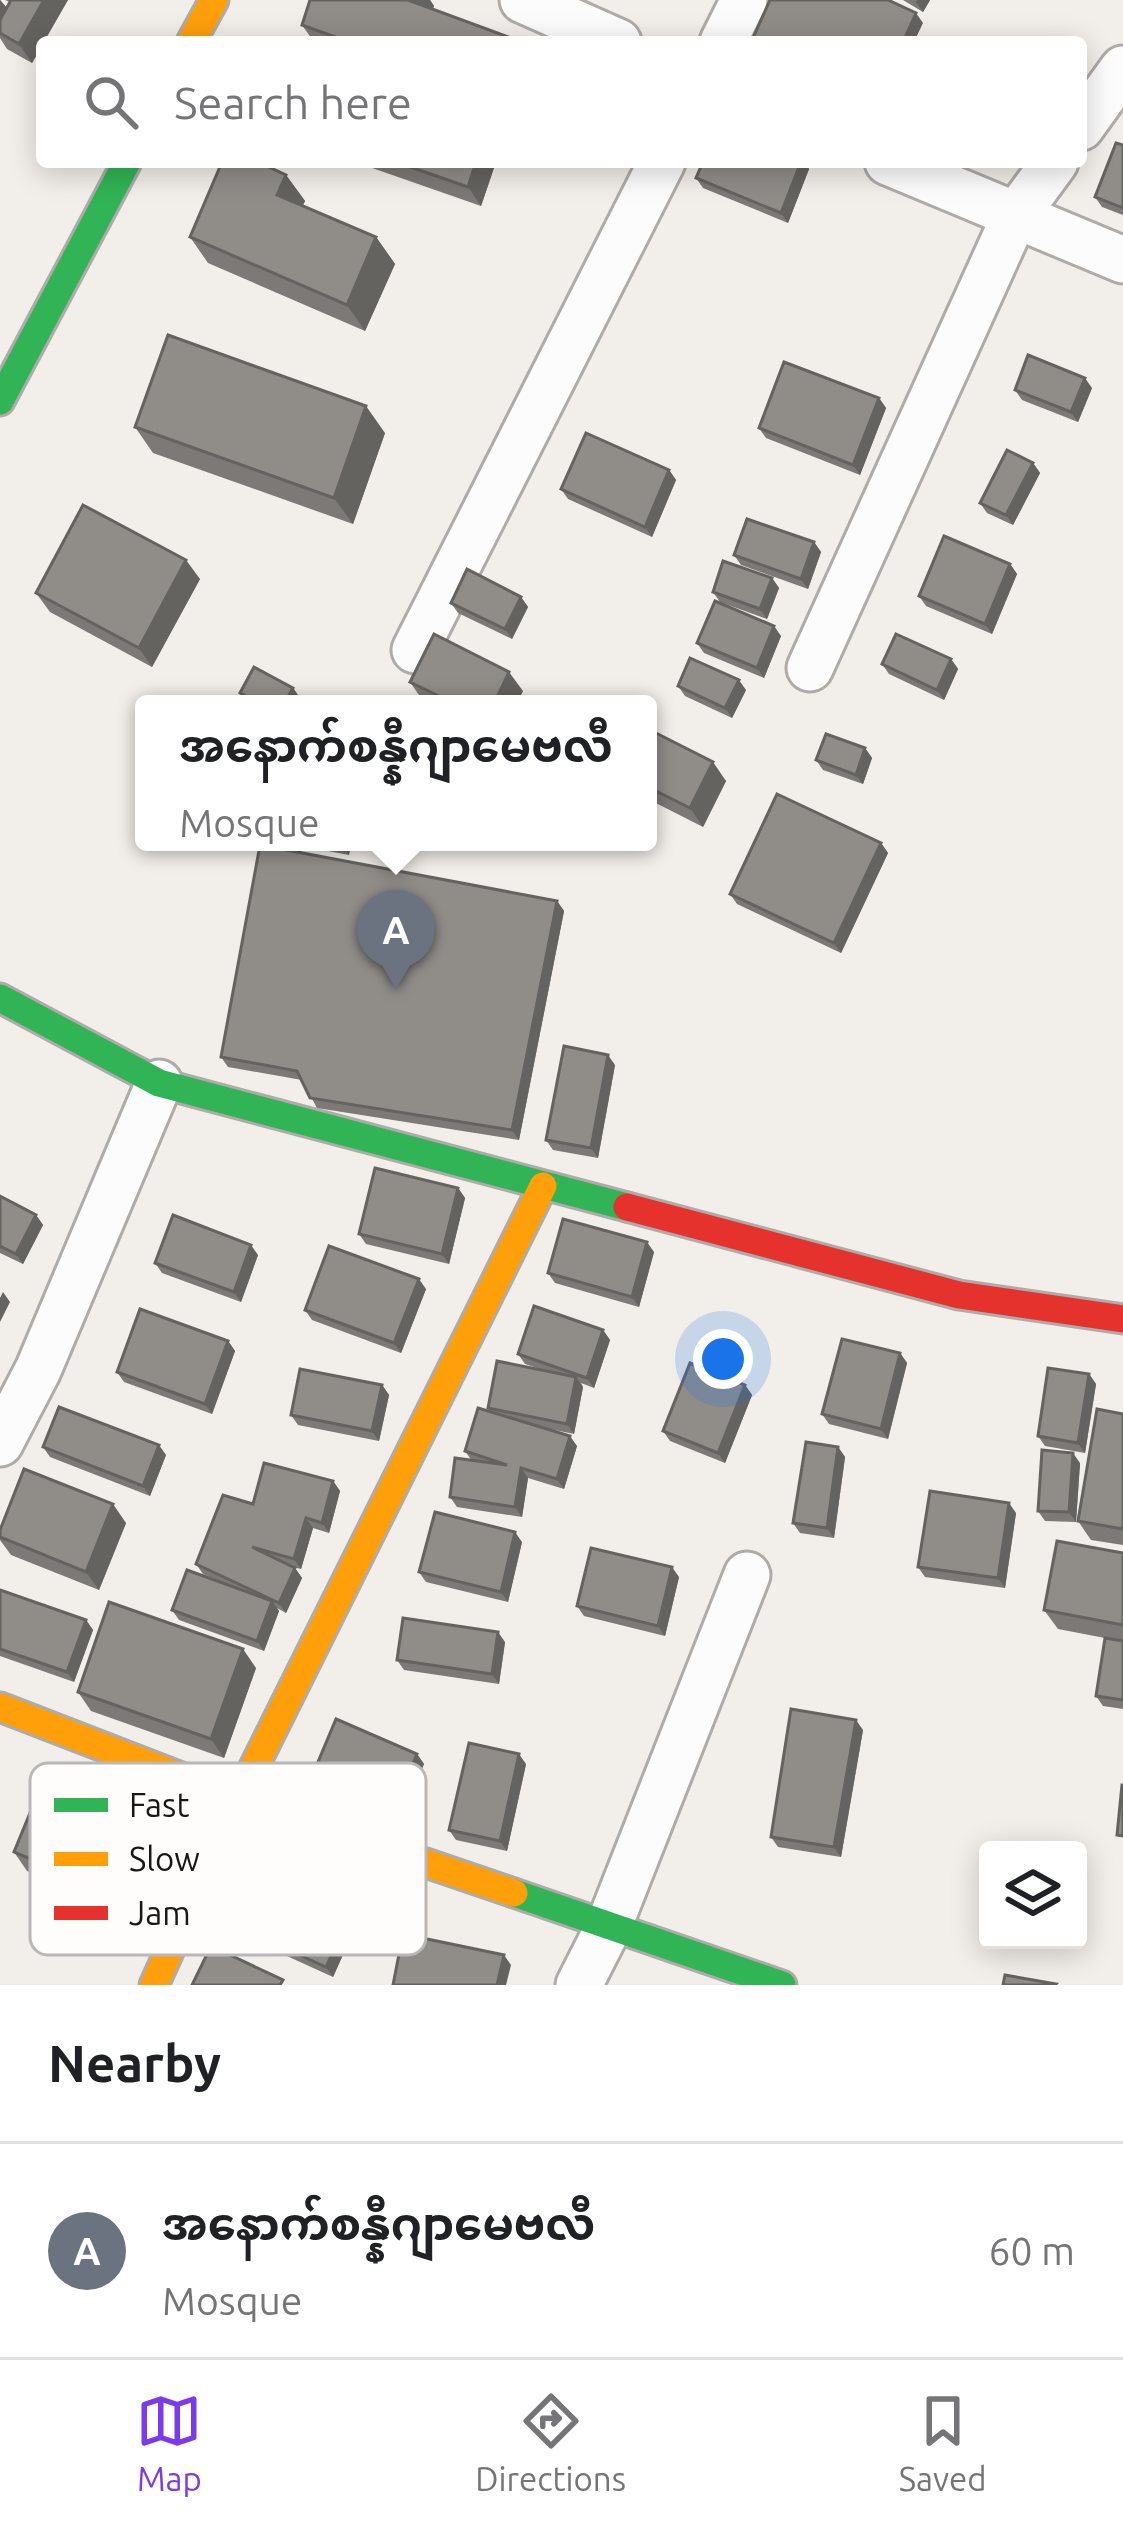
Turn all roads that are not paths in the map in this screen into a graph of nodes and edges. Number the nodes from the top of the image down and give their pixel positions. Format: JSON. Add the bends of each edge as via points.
{"nodes":[{"id":1,"x":214,"y":0,"type":"edge"},
{"id":2,"x":523,"y":0,"type":"edge"},
{"id":3,"x":744,"y":0,"type":"edge"},
{"id":4,"x":194,"y":36,"type":"edge"},
{"id":5,"x":604,"y":36,"type":"edge"},
{"id":6,"x":726,"y":36,"type":"edge"},
{"id":7,"x":1123,"y":69,"type":"edge"},
{"id":8,"x":1087,"y":119,"type":"edge"},
{"id":9,"x":124,"y":168,"type":"edge"},
{"id":10,"x":659,"y":168,"type":"edge"},
{"id":11,"x":902,"y":168,"type":"edge"},
{"id":12,"x":1051,"y":168,"type":"edge"},
{"id":13,"x":1014,"y":218,"type":"junction"},
{"id":14,"x":1123,"y":260,"type":"edge"},
{"id":15,"x":0,"y":401,"type":"edge"},
{"id":16,"x":416,"y":650,"type":"dead end"},
{"id":17,"x":810,"y":668,"type":"dead end"},
{"id":18,"x":0,"y":998,"type":"edge"},
{"id":19,"x":159,"y":1083,"type":"junction"},
{"id":20,"x":543,"y":1186,"type":"junction"},
{"id":21,"x":1123,"y":1319,"type":"edge"},
{"id":22,"x":0,"y":1443,"type":"edge"},
{"id":23,"x":747,"y":1576,"type":"dead end"},
{"id":24,"x":0,"y":1707,"type":"edge"},
{"id":25,"x":145,"y":1763,"type":"edge"},
{"id":26,"x":256,"y":1763,"type":"edge"},
{"id":27,"x":426,"y":1865,"type":"edge"},
{"id":28,"x":608,"y":1928,"type":"junction"},
{"id":29,"x":168,"y":1955,"type":"edge"},
{"id":30,"x":154,"y":1985,"type":"edge"},
{"id":31,"x":579,"y":1985,"type":"edge"},
{"id":32,"x":782,"y":1985,"type":"edge"}],
"edges":[{"from":1,"to":4,"type":"street"},
{"from":2,"to":5,"type":"street"},
{"from":3,"to":6,"type":"street"},
{"from":7,"to":8,"type":"street"},
{"from":9,"to":15,"type":"street"},
{"from":10,"to":16,"type":"street"},
{"from":11,"to":13,"type":"street"},
{"from":12,"to":13,"type":"street"},
{"from":13,"to":14,"type":"street"},
{"from":13,"to":17,"type":"street"},
{"from":18,"to":19,"type":"street"},
{"from":19,"to":20,"type":"street"},
{"from":19,"to":22,"type":"street"},
{"from":20,"to":21,"type":"street","via":[[959,1295]]},
{"from":20,"to":26,"type":"street"},
{"from":23,"to":28,"type":"street"},
{"from":24,"to":25,"type":"street"},
{"from":27,"to":28,"type":"street"},
{"from":28,"to":31,"type":"street"},
{"from":28,"to":32,"type":"street"},
{"from":29,"to":30,"type":"street"}]}
